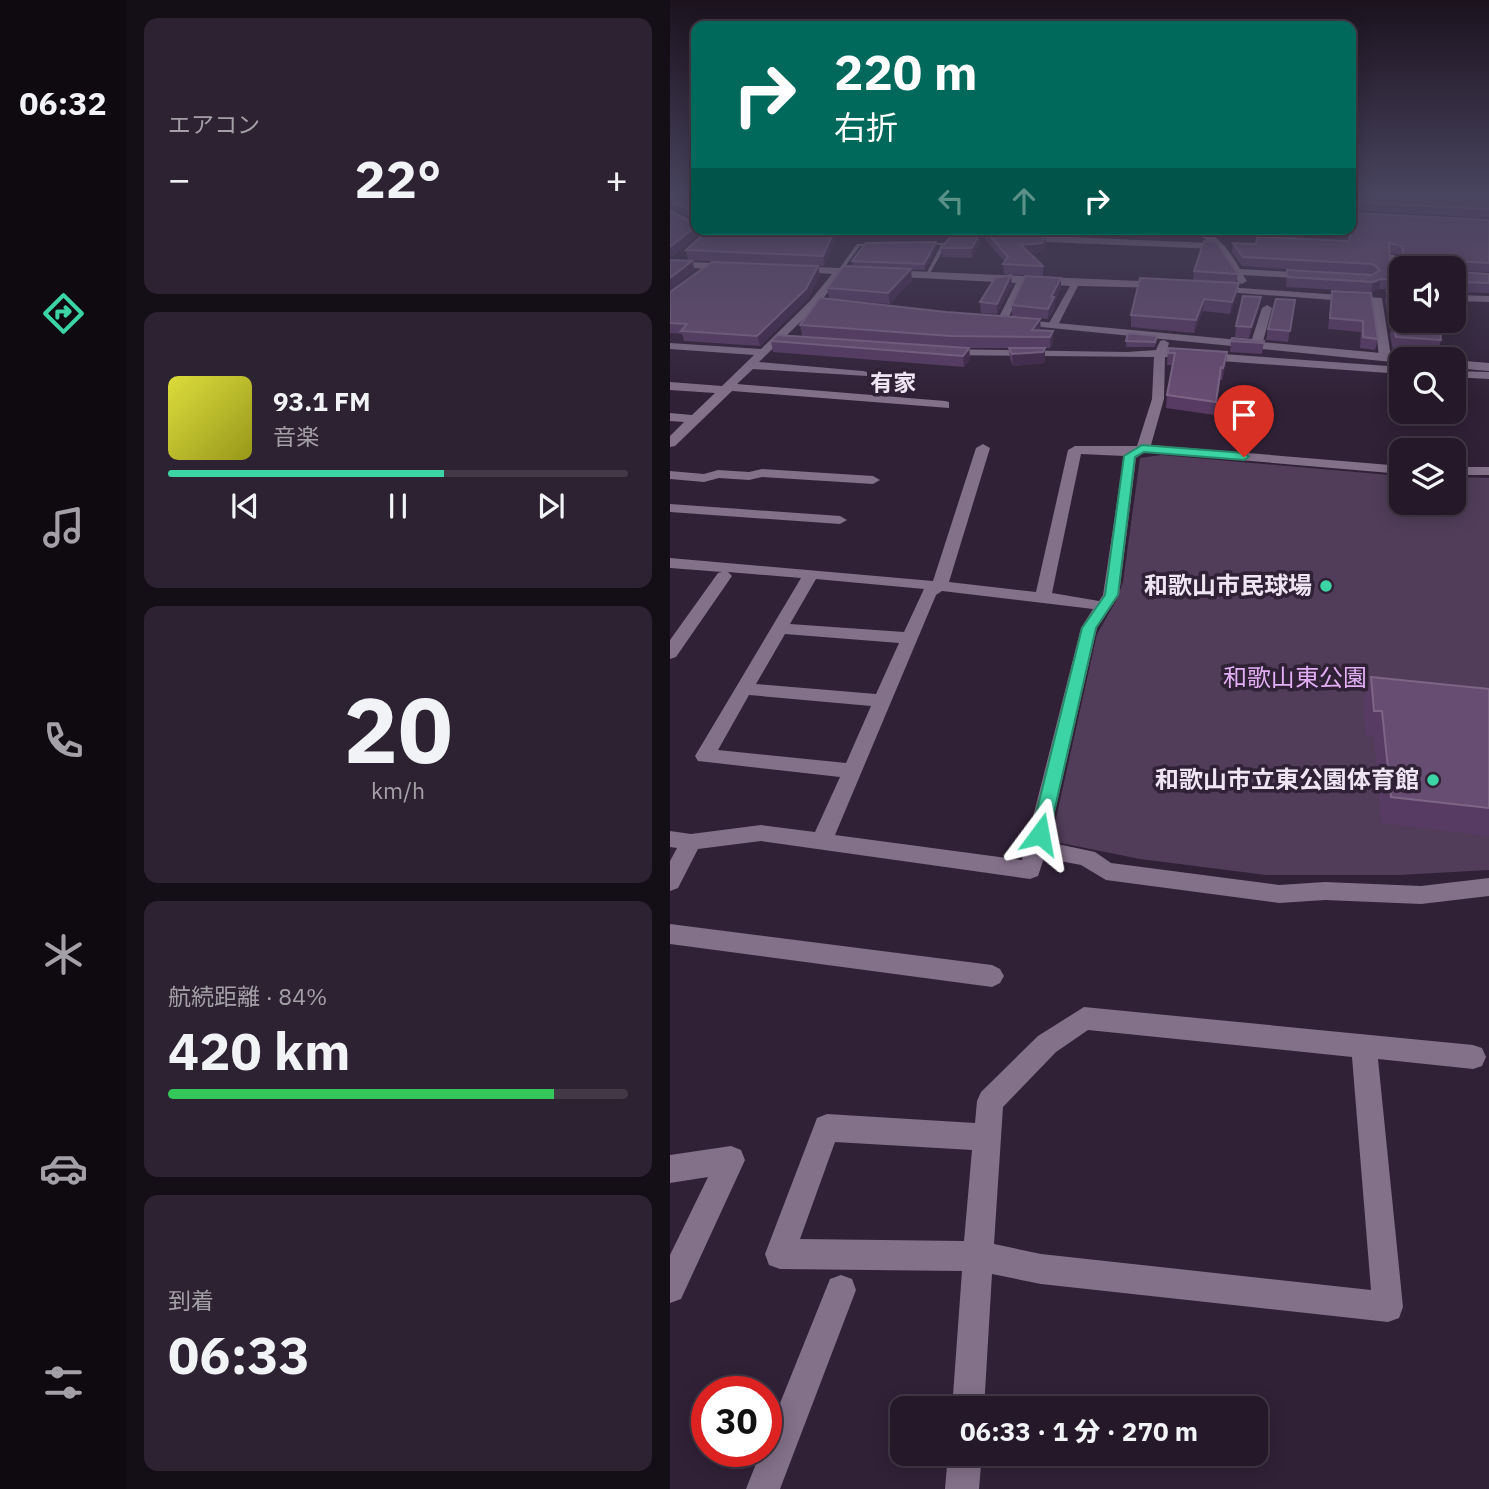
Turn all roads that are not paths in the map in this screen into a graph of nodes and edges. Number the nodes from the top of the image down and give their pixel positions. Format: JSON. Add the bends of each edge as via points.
{"nodes":[{"id":1,"x":847,"y":260,"type":"edge"},
{"id":2,"x":935,"y":260,"type":"edge"},
{"id":3,"x":1230,"y":260,"type":"edge"},
{"id":4,"x":672,"y":264,"type":"edge"},
{"id":5,"x":711,"y":266,"type":"junction"},
{"id":6,"x":748,"y":268,"type":"edge"},
{"id":7,"x":786,"y":269,"type":"edge"},
{"id":8,"x":839,"y":271,"type":"junction"},
{"id":9,"x":1237,"y":271,"type":"junction"},
{"id":10,"x":701,"y":274,"type":"edge"},
{"id":11,"x":927,"y":275,"type":"junction"},
{"id":12,"x":1330,"y":277,"type":"edge"},
{"id":13,"x":1020,"y":284,"type":"edge"},
{"id":14,"x":1175,"y":286,"type":"edge"},
{"id":15,"x":1074,"y":287,"type":"dead end"},
{"id":16,"x":1199,"y":287,"type":"edge"},
{"id":17,"x":1248,"y":291,"type":"junction"},
{"id":18,"x":1466,"y":298,"type":"edge"},
{"id":19,"x":1489,"y":299,"type":"edge"},
{"id":20,"x":814,"y":303,"type":"junction"},
{"id":21,"x":827,"y":304,"type":"edge"},
{"id":22,"x":1267,"y":308,"type":"dead end"},
{"id":23,"x":988,"y":319,"type":"edge"},
{"id":24,"x":1002,"y":320,"type":"junction"},
{"id":25,"x":1053,"y":326,"type":"junction"},
{"id":26,"x":1383,"y":329,"type":"junction"},
{"id":27,"x":1389,"y":330,"type":"edge"},
{"id":28,"x":1166,"y":336,"type":"junction"},
{"id":29,"x":774,"y":339,"type":"junction"},
{"id":30,"x":800,"y":341,"type":"edge"},
{"id":31,"x":1256,"y":345,"type":"junction"},
{"id":32,"x":670,"y":346,"type":"edge"},
{"id":33,"x":927,"y":351,"type":"edge"},
{"id":34,"x":762,"y":352,"type":"junction"},
{"id":35,"x":1160,"y":353,"type":"junction"},
{"id":36,"x":1385,"y":357,"type":"junction"},
{"id":37,"x":1389,"y":357,"type":"edge"},
{"id":38,"x":750,"y":365,"type":"junction"},
{"id":39,"x":1466,"y":365,"type":"edge"},
{"id":40,"x":1489,"y":367,"type":"edge"},
{"id":41,"x":1389,"y":369,"type":"edge"},
{"id":42,"x":864,"y":374,"type":"dead end"},
{"id":43,"x":1466,"y":375,"type":"edge"},
{"id":44,"x":1489,"y":376,"type":"edge"},
{"id":45,"x":670,"y":386,"type":"edge"},
{"id":46,"x":728,"y":389,"type":"junction"},
{"id":47,"x":945,"y":405,"type":"dead end"},
{"id":48,"x":670,"y":417,"type":"edge"},
{"id":49,"x":696,"y":419,"type":"junction"},
{"id":50,"x":670,"y":443,"type":"edge"},
{"id":51,"x":983,"y":448,"type":"dead end"},
{"id":52,"x":1138,"y":450,"type":"junction"},
{"id":53,"x":1389,"y":469,"type":"edge"},
{"id":54,"x":1466,"y":471,"type":"edge"},
{"id":55,"x":1489,"y":471,"type":"edge"},
{"id":56,"x":670,"y":475,"type":"edge"},
{"id":57,"x":872,"y":480,"type":"dead end"},
{"id":58,"x":670,"y":508,"type":"edge"},
{"id":59,"x":840,"y":520,"type":"dead end"},
{"id":60,"x":681,"y":567,"type":"edge"},
{"id":61,"x":811,"y":574,"type":"junction"},
{"id":62,"x":724,"y":576,"type":"junction"},
{"id":63,"x":767,"y":578,"type":"dead end"},
{"id":64,"x":670,"y":579,"type":"edge"},
{"id":65,"x":830,"y":584,"type":"dead end"},
{"id":66,"x":934,"y":589,"type":"junction"},
{"id":67,"x":1043,"y":598,"type":"junction"},
{"id":68,"x":1101,"y":606,"type":"junction"},
{"id":69,"x":780,"y":628,"type":"junction"},
{"id":70,"x":909,"y":638,"type":"junction"},
{"id":71,"x":670,"y":653,"type":"edge"},
{"id":72,"x":744,"y":689,"type":"junction"},
{"id":73,"x":883,"y":701,"type":"junction"},
{"id":74,"x":853,"y":771,"type":"junction"},
{"id":75,"x":680,"y":840,"type":"edge"},
{"id":76,"x":822,"y":842,"type":"junction"},
{"id":77,"x":1036,"y":848,"type":"junction"},
{"id":78,"x":670,"y":882,"type":"edge"},
{"id":79,"x":1489,"y":887,"type":"edge"},
{"id":80,"x":670,"y":934,"type":"edge"},
{"id":81,"x":992,"y":976,"type":"dead end"},
{"id":82,"x":1364,"y":1045,"type":"junction"},
{"id":83,"x":1473,"y":1057,"type":"dead end"},
{"id":84,"x":987,"y":1137,"type":"junction"},
{"id":85,"x":670,"y":1169,"type":"edge"},
{"id":86,"x":978,"y":1256,"type":"junction"},
{"id":87,"x":677,"y":1260,"type":"edge"},
{"id":88,"x":670,"y":1288,"type":"edge"},
{"id":89,"x":841,"y":1290,"type":"dead end"},
{"id":90,"x":969,"y":1396,"type":"edge"},
{"id":91,"x":964,"y":1466,"type":"edge"},
{"id":92,"x":763,"y":1489,"type":"edge"},
{"id":93,"x":962,"y":1489,"type":"edge"}],
"edges":[{"from":1,"to":8,"type":"lane"},
{"from":2,"to":11,"type":"lane"},
{"from":3,"to":9,"type":"street"},
{"from":4,"to":5,"type":"street"},
{"from":5,"to":6,"type":"street"},
{"from":5,"to":10,"type":"street"},
{"from":7,"to":8,"type":"street"},
{"from":8,"to":11,"type":"street"},
{"from":8,"to":20,"type":"street"},
{"from":9,"to":12,"type":"street"},
{"from":9,"to":17,"type":"street"},
{"from":11,"to":14,"type":"street"},
{"from":13,"to":24,"type":"street"},
{"from":15,"to":25,"type":"street"},
{"from":16,"to":17,"type":"street"},
{"from":17,"to":26,"type":"street","via":[[1383,302]]},
{"from":18,"to":19,"type":"street"},
{"from":20,"to":21,"type":"street"},
{"from":20,"to":29,"type":"street"},
{"from":22,"to":31,"type":"street"},
{"from":23,"to":24,"type":"street"},
{"from":24,"to":25,"type":"street"},
{"from":25,"to":28,"type":"street"},
{"from":26,"to":27,"type":"street"},
{"from":26,"to":36,"type":"street"},
{"from":28,"to":31,"type":"street"},
{"from":28,"to":35,"type":"street"},
{"from":29,"to":30,"type":"street"},
{"from":29,"to":34,"type":"street"},
{"from":31,"to":36,"type":"street"},
{"from":32,"to":34,"type":"street"},
{"from":33,"to":35,"type":"street"},
{"from":34,"to":38,"type":"street"},
{"from":35,"to":41,"type":"street"},
{"from":35,"to":52,"type":"street","via":[[1158,399]]},
{"from":36,"to":37,"type":"street"},
{"from":38,"to":42,"type":"street"},
{"from":38,"to":46,"type":"street"},
{"from":39,"to":40,"type":"street"},
{"from":43,"to":44,"type":"street"},
{"from":45,"to":46,"type":"street"},
{"from":46,"to":47,"type":"street"},
{"from":46,"to":49,"type":"street"},
{"from":48,"to":49,"type":"street"},
{"from":49,"to":50,"type":"street"},
{"from":51,"to":66,"type":"street"},
{"from":52,"to":53,"type":"street"},
{"from":52,"to":67,"type":"street","via":[[1075,450]]},
{"from":52,"to":68,"type":"street","via":[[1130,456],[1111,595]]},
{"from":54,"to":55,"type":"street"},
{"from":56,"to":57,"type":"street","via":[[704,478],[762,473]]},
{"from":58,"to":59,"type":"street"},
{"from":60,"to":61,"type":"street"},
{"from":60,"to":62,"type":"street"},
{"from":60,"to":64,"type":"street"},
{"from":61,"to":66,"type":"street"},
{"from":61,"to":69,"type":"street"},
{"from":62,"to":63,"type":"street"},
{"from":62,"to":71,"type":"street"},
{"from":65,"to":66,"type":"street"},
{"from":66,"to":67,"type":"street"},
{"from":66,"to":70,"type":"street"},
{"from":67,"to":68,"type":"street"},
{"from":68,"to":77,"type":"street","via":[[1089,628]]},
{"from":69,"to":70,"type":"street"},
{"from":69,"to":72,"type":"street"},
{"from":70,"to":73,"type":"street"},
{"from":72,"to":73,"type":"street"},
{"from":72,"to":74,"type":"street","via":[[705,756]]},
{"from":73,"to":74,"type":"street"},
{"from":74,"to":76,"type":"street"},
{"from":75,"to":76,"type":"street","via":[[761,833]]},
{"from":75,"to":78,"type":"street"},
{"from":76,"to":77,"type":"street","via":[[1030,870]]},
{"from":77,"to":79,"type":"street","via":[[1087,858],[1106,871],[1279,894],[1421,895]]},
{"from":80,"to":81,"type":"street"},
{"from":82,"to":83,"type":"street"},
{"from":82,"to":84,"type":"street","via":[[1084,1018],[1047,1044],[990,1101]]},
{"from":82,"to":86,"type":"street","via":[[1388,1307],[1041,1269]]},
{"from":84,"to":86,"type":"street"},
{"from":84,"to":86,"type":"street","via":[[827,1128],[780,1254]]},
{"from":85,"to":87,"type":"street","via":[[731,1160]]},
{"from":86,"to":90,"type":"street"},
{"from":87,"to":88,"type":"street"},
{"from":89,"to":92,"type":"street"},
{"from":91,"to":93,"type":"street"}]}
